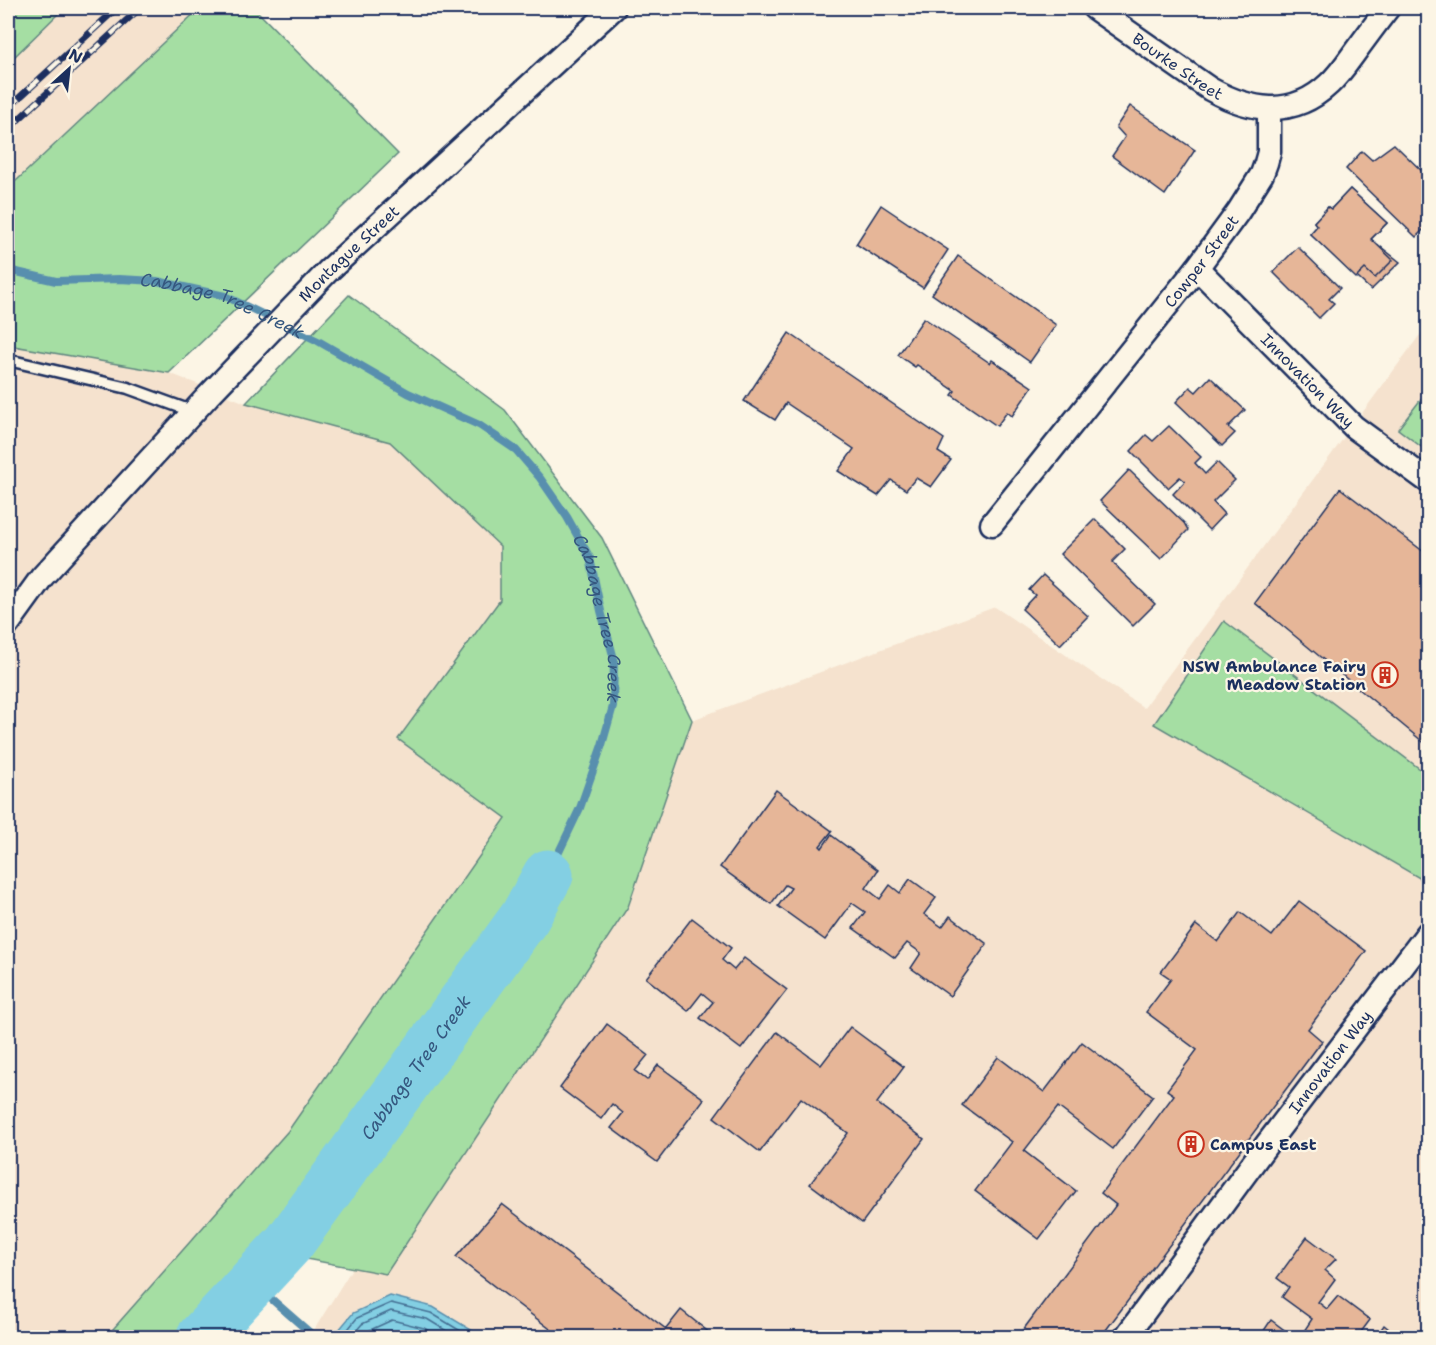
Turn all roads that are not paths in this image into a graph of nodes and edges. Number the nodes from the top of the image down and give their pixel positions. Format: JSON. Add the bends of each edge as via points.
{"nodes":[{"id":1,"x":614,"y":8,"type":"edge"},
{"id":2,"x":1094,"y":8,"type":"edge"},
{"id":3,"x":1388,"y":8,"type":"edge"},
{"id":4,"x":1269,"y":109,"type":"junction"},
{"id":5,"x":1197,"y":268,"type":"junction"},
{"id":6,"x":8,"y":360,"type":"edge"},
{"id":7,"x":201,"y":404,"type":"junction"},
{"id":8,"x":1428,"y":481,"type":"edge"},
{"id":9,"x":992,"y":524,"type":"dead end"},
{"id":10,"x":8,"y":624,"type":"edge"},
{"id":11,"x":1428,"y":933,"type":"edge"},
{"id":12,"x":1125,"y":1338,"type":"edge"}],
"edges":[{"from":1,"to":7,"type":"street","name":"Montague Street","via":[[315,284]]},
{"from":2,"to":4,"type":"street","name":"Bourke Street","via":[[1210,89],[1248,106]]},
{"from":3,"to":4,"type":"street","via":[[1330,83],[1300,102]]},
{"from":4,"to":5,"type":"street","name":"Cowper Street","via":[[1269,152],[1262,174]]},
{"from":5,"to":8,"type":"street","name":"Innovation Way","via":[[1354,427]]},
{"from":5,"to":9,"type":"street","name":"Cowper Street"},
{"from":6,"to":7,"type":"lane"},
{"from":7,"to":10,"type":"street","name":"Montague Street","via":[[42,577]]},
{"from":11,"to":12,"type":"street","name":"Innovation Way"}]}
